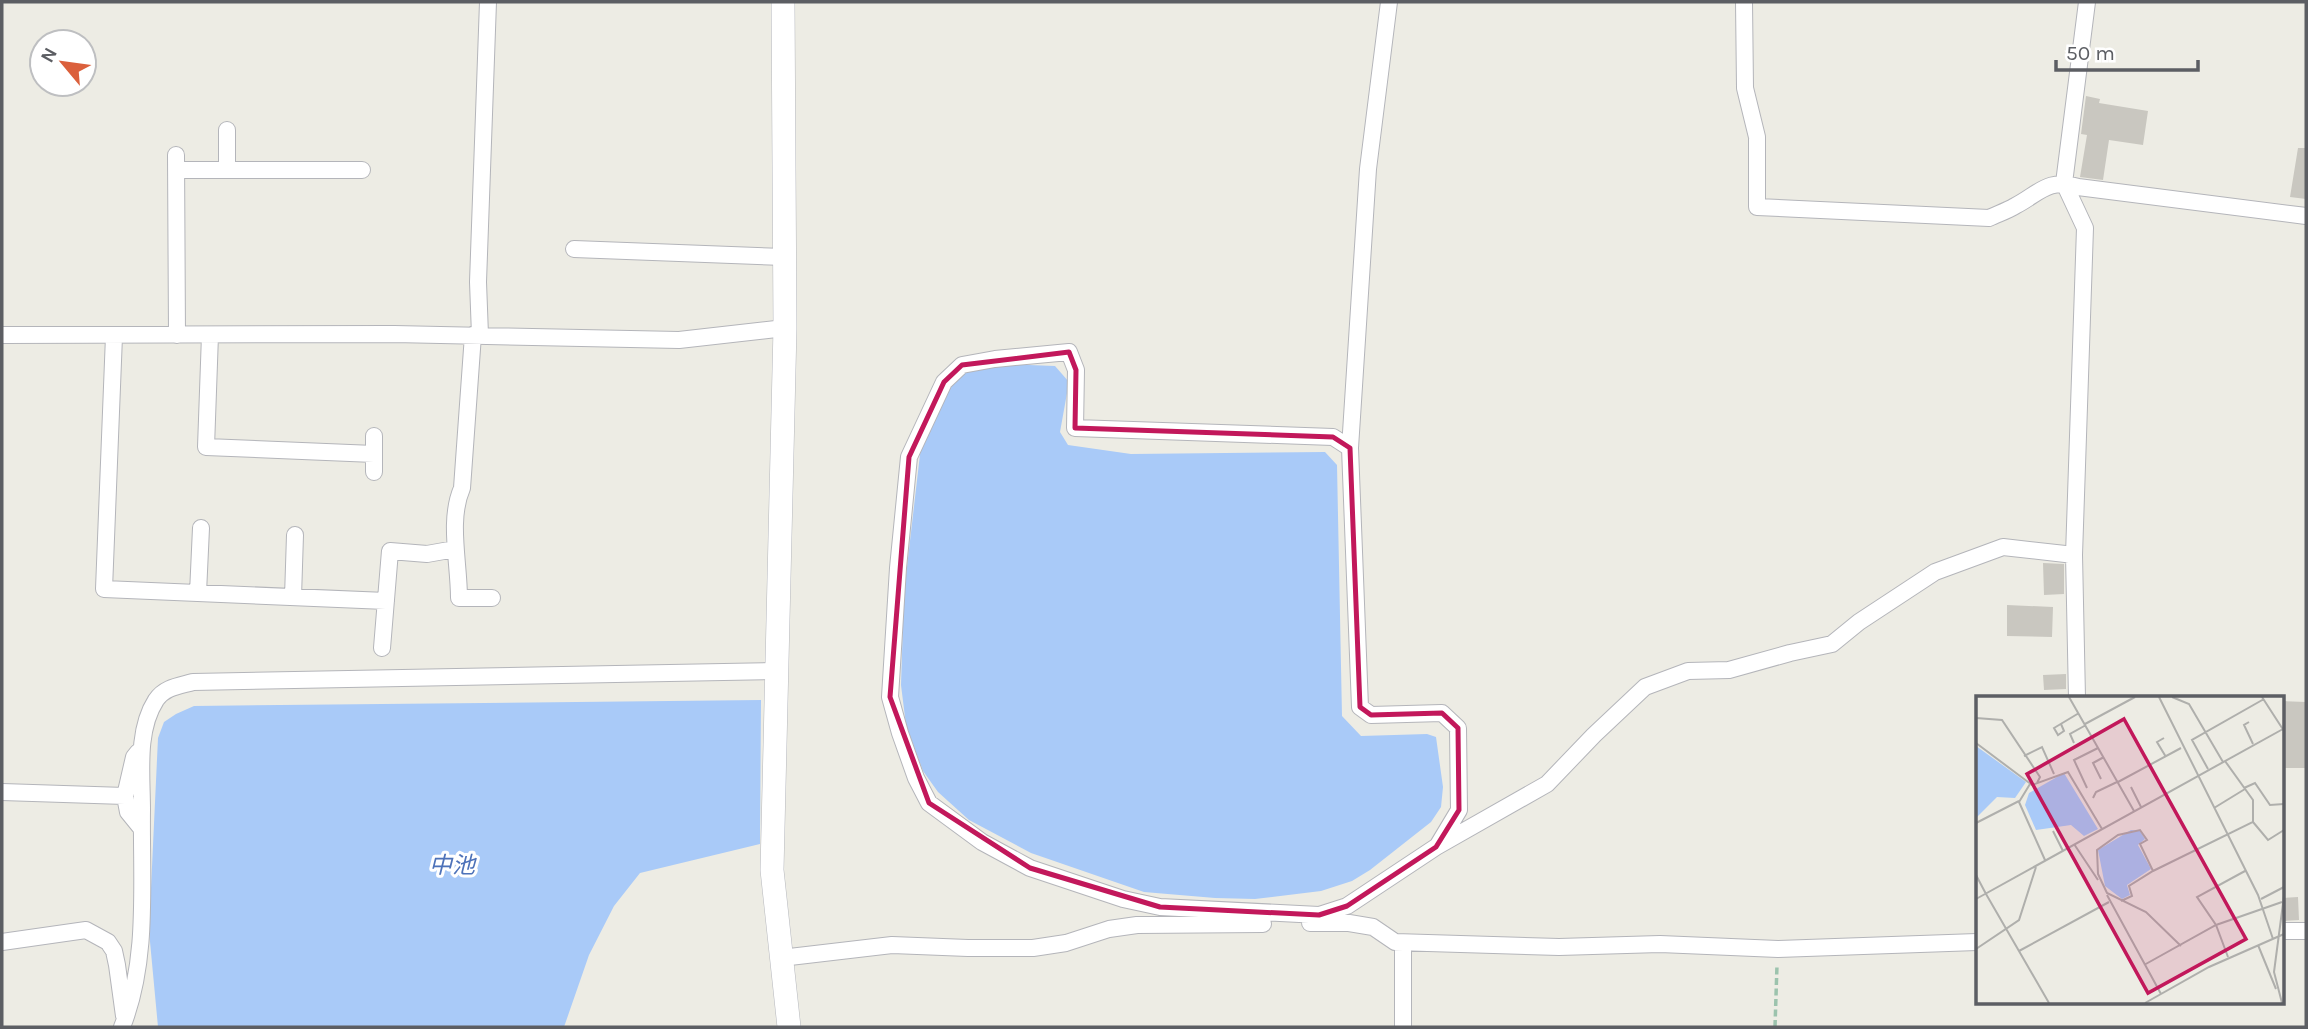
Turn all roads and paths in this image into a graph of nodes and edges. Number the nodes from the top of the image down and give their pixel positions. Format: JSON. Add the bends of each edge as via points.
{"nodes":[{"id":1,"x":488,"y":2,"type":"edge"},
{"id":2,"x":783,"y":2,"type":"edge"},
{"id":3,"x":1389,"y":2,"type":"edge"},
{"id":4,"x":1744,"y":2,"type":"edge"},
{"id":5,"x":2087,"y":2,"type":"edge"},
{"id":6,"x":227,"y":130,"type":"dead end"},
{"id":7,"x":227,"y":170,"type":"junction"},
{"id":8,"x":362,"y":170,"type":"dead end"},
{"id":9,"x":2064,"y":183,"type":"junction"},
{"id":10,"x":2306,"y":216,"type":"edge"},
{"id":11,"x":574,"y":249,"type":"dead end"},
{"id":12,"x":784,"y":257,"type":"junction"},
{"id":13,"x":785,"y":328,"type":"junction"},
{"id":14,"x":2,"y":335,"type":"edge"},
{"id":15,"x":177,"y":335,"type":"junction"},
{"id":16,"x":210,"y":335,"type":"junction"},
{"id":17,"x":476,"y":335,"type":"junction"},
{"id":18,"x":114,"y":336,"type":"junction"},
{"id":19,"x":374,"y":436,"type":"dead end"},
{"id":20,"x":1350,"y":448,"type":"junction"},
{"id":21,"x":374,"y":454,"type":"junction"},
{"id":22,"x":374,"y":472,"type":"dead end"},
{"id":23,"x":201,"y":528,"type":"dead end"},
{"id":24,"x":295,"y":536,"type":"dead end"},
{"id":25,"x":455,"y":550,"type":"junction"},
{"id":26,"x":2074,"y":555,"type":"junction"},
{"id":27,"x":198,"y":593,"type":"junction"},
{"id":28,"x":293,"y":597,"type":"junction"},
{"id":29,"x":492,"y":598,"type":"dead end"},
{"id":30,"x":386,"y":601,"type":"junction"},
{"id":31,"x":382,"y":648,"type":"dead end"},
{"id":32,"x":778,"y":671,"type":"junction"},
{"id":33,"x":2077,"y":696,"type":"edge"},
{"id":34,"x":142,"y":747,"type":"junction"},
{"id":35,"x":2,"y":792,"type":"edge"},
{"id":36,"x":125,"y":796,"type":"junction"},
{"id":37,"x":141,"y":828,"type":"junction"},
{"id":38,"x":1436,"y":847,"type":"junction"},
{"id":39,"x":2306,"y":931,"type":"edge"},
{"id":40,"x":2284,"y":932,"type":"edge"},
{"id":41,"x":2,"y":942,"type":"edge"},
{"id":42,"x":1976,"y":942,"type":"edge"},
{"id":43,"x":1403,"y":943,"type":"junction"},
{"id":44,"x":1778,"y":949,"type":"junction"},
{"id":45,"x":781,"y":958,"type":"junction"},
{"id":46,"x":123,"y":1024,"type":"edge"},
{"id":47,"x":789,"y":1027,"type":"edge"},
{"id":48,"x":1403,"y":1027,"type":"edge"},
{"id":49,"x":1775,"y":1027,"type":"edge"}],
"edges":[{"from":1,"to":17,"type":"street"},
{"from":2,"to":12,"type":"street"},
{"from":3,"to":20,"type":"street","via":[[1368,169]]},
{"from":4,"to":9,"type":"street","via":[[1745,88],[1757,137],[1757,207],[1989,218],[2038,190]]},
{"from":5,"to":9,"type":"street"},
{"from":6,"to":7,"type":"street"},
{"from":7,"to":8,"type":"street"},
{"from":7,"to":15,"type":"street","via":[[176,163]]},
{"from":9,"to":10,"type":"street"},
{"from":9,"to":26,"type":"street","via":[[2085,228]]},
{"from":11,"to":12,"type":"street"},
{"from":12,"to":13,"type":"street"},
{"from":13,"to":17,"type":"street","via":[[680,340]]},
{"from":13,"to":32,"type":"street"},
{"from":14,"to":18,"type":"street"},
{"from":15,"to":16,"type":"street"},
{"from":15,"to":18,"type":"street"},
{"from":16,"to":17,"type":"street"},
{"from":16,"to":21,"type":"street","via":[[206,447]]},
{"from":17,"to":25,"type":"street","via":[[462,488],[456,502]]},
{"from":18,"to":27,"type":"street","via":[[104,589]]},
{"from":19,"to":21,"type":"street"},
{"from":20,"to":38,"type":"street","via":[[1360,707],[1371,715],[1441,713],[1458,728],[1459,810]]},
{"from":20,"to":38,"type":"street","via":[[1333,437],[1074,428],[1076,370],[1069,352],[962,365],[944,382],[909,457],[890,697],[916,778],[929,803],[982,842],[1030,868],[1123,900],[1160,907],[1319,915],[1347,906]]},
{"from":21,"to":22,"type":"street"},
{"from":23,"to":27,"type":"street"},
{"from":24,"to":28,"type":"street"},
{"from":25,"to":29,"type":"street","via":[[459,598]]},
{"from":25,"to":30,"type":"street","via":[[427,554],[390,551]]},
{"from":26,"to":33,"type":"street"},
{"from":26,"to":38,"type":"street","via":[[2003,547],[1935,572],[1832,644],[1729,670],[1688,671],[1645,687],[1547,784]]},
{"from":27,"to":28,"type":"street"},
{"from":28,"to":30,"type":"street"},
{"from":30,"to":31,"type":"street"},
{"from":32,"to":34,"type":"street","via":[[193,682],[168,688],[157,699],[148,716]]},
{"from":32,"to":45,"type":"street","via":[[772,870]]},
{"from":34,"to":36,"type":"street","via":[[134,757]]},
{"from":34,"to":37,"type":"street"},
{"from":35,"to":36,"type":"street"},
{"from":36,"to":37,"type":"street","via":[[128,813]]},
{"from":37,"to":46,"type":"street","via":[[141,924],[134,996]]},
{"from":39,"to":40,"type":"street"},
{"from":41,"to":46,"type":"street","via":[[86,930],[108,942],[117,965]]},
{"from":42,"to":44,"type":"street"},
{"from":43,"to":44,"type":"street"},
{"from":43,"to":45,"type":"street","via":[[1373,927],[1349,923],[1149,925],[1109,929],[1033,948],[892,945]]},
{"from":43,"to":48,"type":"street"},
{"from":44,"to":49,"type":"path"},
{"from":45,"to":47,"type":"street"}]}
